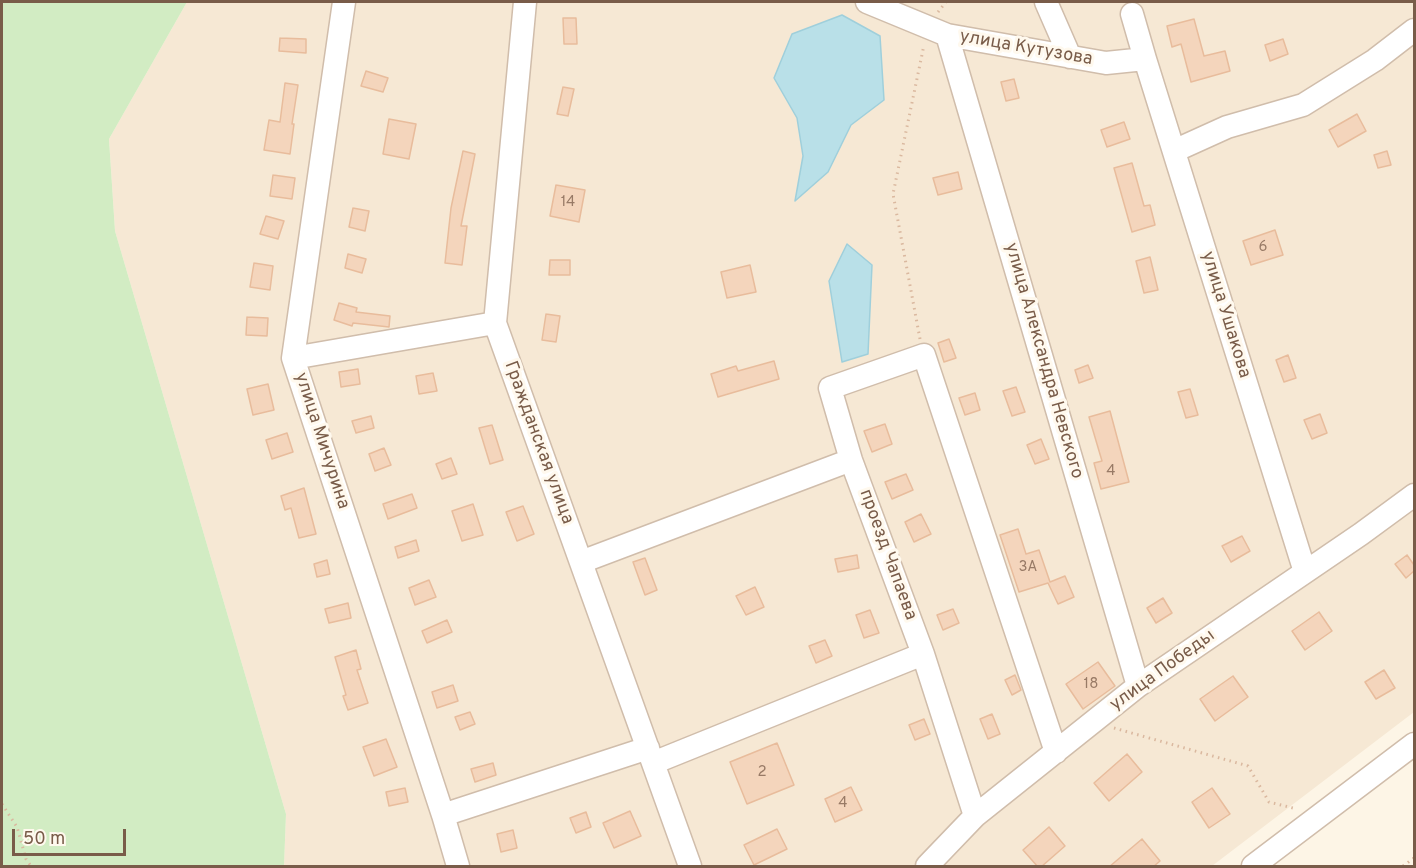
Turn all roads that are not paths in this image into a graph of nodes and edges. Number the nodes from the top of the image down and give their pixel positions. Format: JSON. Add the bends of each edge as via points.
{"nodes":[{"id":1,"x":344,"y":2,"type":"edge"},
{"id":2,"x":525,"y":2,"type":"edge"},
{"id":3,"x":867,"y":2,"type":"edge"},
{"id":4,"x":1046,"y":2,"type":"edge"},
{"id":5,"x":1132,"y":14,"type":"dead end"},
{"id":6,"x":1414,"y":30,"type":"edge"},
{"id":7,"x":937,"y":31,"type":"junction"},
{"id":8,"x":1070,"y":57,"type":"junction"},
{"id":9,"x":1144,"y":59,"type":"junction"},
{"id":10,"x":1174,"y":151,"type":"junction"},
{"id":11,"x":495,"y":323,"type":"junction"},
{"id":12,"x":293,"y":358,"type":"junction"},
{"id":13,"x":851,"y":460,"type":"junction"},
{"id":14,"x":1414,"y":495,"type":"edge"},
{"id":15,"x":581,"y":562,"type":"junction"},
{"id":16,"x":1305,"y":572,"type":"junction"},
{"id":17,"x":923,"y":654,"type":"junction"},
{"id":18,"x":1138,"y":686,"type":"junction"},
{"id":19,"x":1414,"y":744,"type":"edge"},
{"id":20,"x":1056,"y":752,"type":"junction"},
{"id":21,"x":650,"y":755,"type":"junction"},
{"id":22,"x":443,"y":815,"type":"junction"},
{"id":23,"x":975,"y":816,"type":"junction"},
{"id":24,"x":458,"y":867,"type":"edge"},
{"id":25,"x":690,"y":867,"type":"edge"},
{"id":26,"x":927,"y":867,"type":"edge"},
{"id":27,"x":1253,"y":867,"type":"edge"}],
"edges":[{"from":1,"to":12,"type":"street","name":"улица Мичурина"},
{"from":2,"to":11,"type":"street","name":"Гражданская улица"},
{"from":3,"to":7,"type":"street","name":"улица Кутузова"},
{"from":4,"to":8,"type":"street"},
{"from":5,"to":9,"type":"street"},
{"from":6,"to":10,"type":"street","via":[[1375,60],[1303,105],[1227,127]]},
{"from":7,"to":8,"type":"street","name":"улица Кутузова"},
{"from":7,"to":18,"type":"street","name":"улица Александра Невского"},
{"from":8,"to":9,"type":"street","name":"улица Кутузова","via":[[1107,63]]},
{"from":9,"to":10,"type":"street","name":"улица Ушакова"},
{"from":10,"to":16,"type":"street","name":"улица Ушакова"},
{"from":11,"to":12,"type":"street"},
{"from":11,"to":15,"type":"street","name":"Гражданская улица"},
{"from":12,"to":22,"type":"street","name":"улица Мичурина"},
{"from":13,"to":15,"type":"street"},
{"from":13,"to":17,"type":"street","name":"проезд Чапаева"},
{"from":13,"to":20,"type":"street","name":"проезд Чапаева","via":[[830,388],[924,355]]},
{"from":14,"to":16,"type":"street","name":"улица Победы"},
{"from":15,"to":21,"type":"street","name":"Гражданская улица"},
{"from":16,"to":18,"type":"street","name":"улица Победы"},
{"from":17,"to":21,"type":"street"},
{"from":17,"to":23,"type":"street","name":"проезд Чапаева"},
{"from":18,"to":20,"type":"street","name":"улица Победы"},
{"from":19,"to":27,"type":"street"},
{"from":20,"to":23,"type":"street","name":"улица Победы"},
{"from":21,"to":22,"type":"street"},
{"from":21,"to":25,"type":"street","name":"Гражданская улица"},
{"from":22,"to":24,"type":"street","name":"улица Мичурина"},
{"from":23,"to":26,"type":"street","name":"улица Победы"}]}
